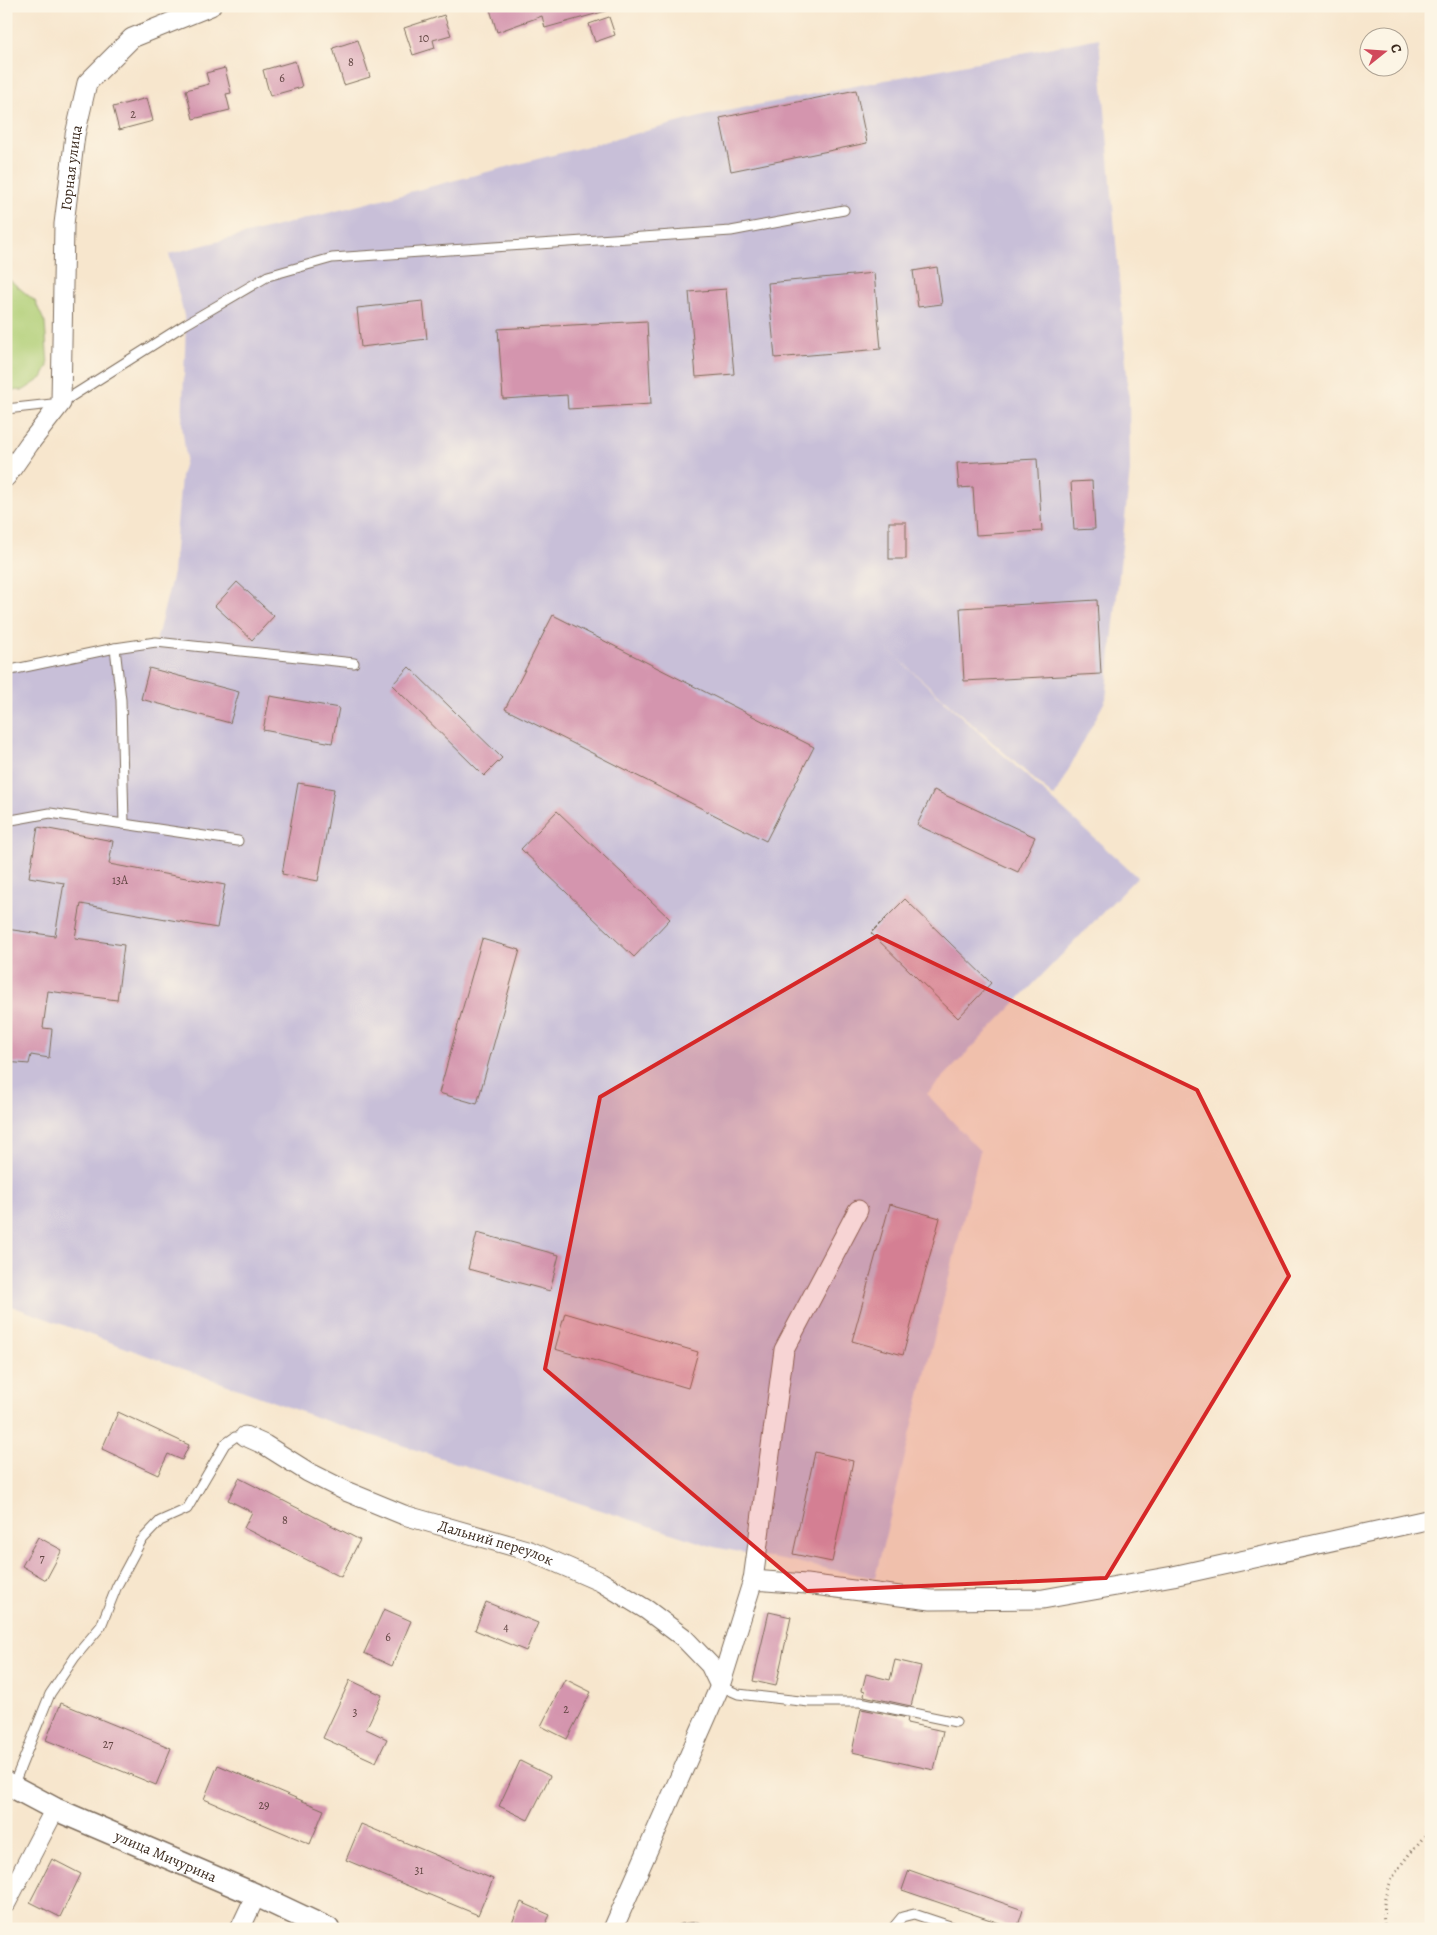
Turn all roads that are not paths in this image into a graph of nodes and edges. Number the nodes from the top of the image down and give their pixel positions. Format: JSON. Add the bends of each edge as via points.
{"nodes":[{"id":1,"x":211,"y":6,"type":"edge"},
{"id":2,"x":844,"y":210,"type":"dead end"},
{"id":3,"x":61,"y":403,"type":"junction"},
{"id":4,"x":6,"y":409,"type":"edge"},
{"id":5,"x":6,"y":477,"type":"edge"},
{"id":6,"x":115,"y":648,"type":"junction"},
{"id":7,"x":354,"y":663,"type":"dead end"},
{"id":8,"x":6,"y":671,"type":"edge"},
{"id":9,"x":6,"y":822,"type":"edge"},
{"id":10,"x":124,"y":824,"type":"junction"},
{"id":11,"x":238,"y":841,"type":"dead end"},
{"id":12,"x":858,"y":1210,"type":"dead end"},
{"id":13,"x":246,"y":1436,"type":"joint"},
{"id":14,"x":1431,"y":1519,"type":"edge"},
{"id":15,"x":753,"y":1580,"type":"junction"},
{"id":16,"x":720,"y":1686,"type":"junction"},
{"id":17,"x":956,"y":1722,"type":"dead end"},
{"id":18,"x":10,"y":1784,"type":"edge"},
{"id":19,"x":56,"y":1809,"type":"junction"},
{"id":20,"x":256,"y":1895,"type":"junction"},
{"id":21,"x":6,"y":1903,"type":"edge"},
{"id":22,"x":240,"y":1929,"type":"edge"},
{"id":23,"x":328,"y":1929,"type":"edge"},
{"id":24,"x":613,"y":1929,"type":"edge"},
{"id":25,"x":681,"y":1929,"type":"edge"},
{"id":26,"x":702,"y":1929,"type":"edge"},
{"id":27,"x":892,"y":1929,"type":"edge"},
{"id":28,"x":959,"y":1929,"type":"edge"}],
"edges":[{"from":1,"to":3,"type":"street","name":"Горная улица","via":[[132,38],[87,82],[74,135],[64,224]]},
{"from":2,"to":3,"type":"lane","via":[[732,231],[332,258],[268,276]]},
{"from":3,"to":4,"type":"lane"},
{"from":3,"to":5,"type":"street"},
{"from":6,"to":7,"type":"lane","via":[[156,642]]},
{"from":6,"to":8,"type":"lane"},
{"from":6,"to":10,"type":"lane","via":[[121,700]]},
{"from":9,"to":10,"type":"lane","via":[[50,813]]},
{"from":10,"to":11,"type":"lane"},
{"from":12,"to":15,"type":"street","via":[[784,1350]]},
{"from":13,"to":16,"type":"street","name":"Дальний переулок","via":[[308,1472],[404,1515],[530,1551],[601,1582],[683,1636],[710,1665]]},
{"from":13,"to":18,"type":"lane","via":[[235,1437],[225,1444],[187,1509],[160,1521],[141,1541],[117,1586],[101,1626],[50,1694]]},
{"from":14,"to":15,"type":"street","via":[[1173,1576],[1043,1599],[931,1600]]},
{"from":15,"to":16,"type":"street"},
{"from":16,"to":17,"type":"lane","via":[[738,1694],[809,1702],[860,1702]]},
{"from":16,"to":24,"type":"street"},
{"from":18,"to":19,"type":"street","name":"улица Мичурина"},
{"from":19,"to":20,"type":"street","name":"улица Мичурина"},
{"from":19,"to":21,"type":"street"},
{"from":20,"to":22,"type":"street"},
{"from":20,"to":23,"type":"street","name":"улица Мичурина"},
{"from":25,"to":26,"type":"lane","via":[[697,1926]]},
{"from":27,"to":28,"type":"lane","via":[[902,1917],[914,1914]]}]}
